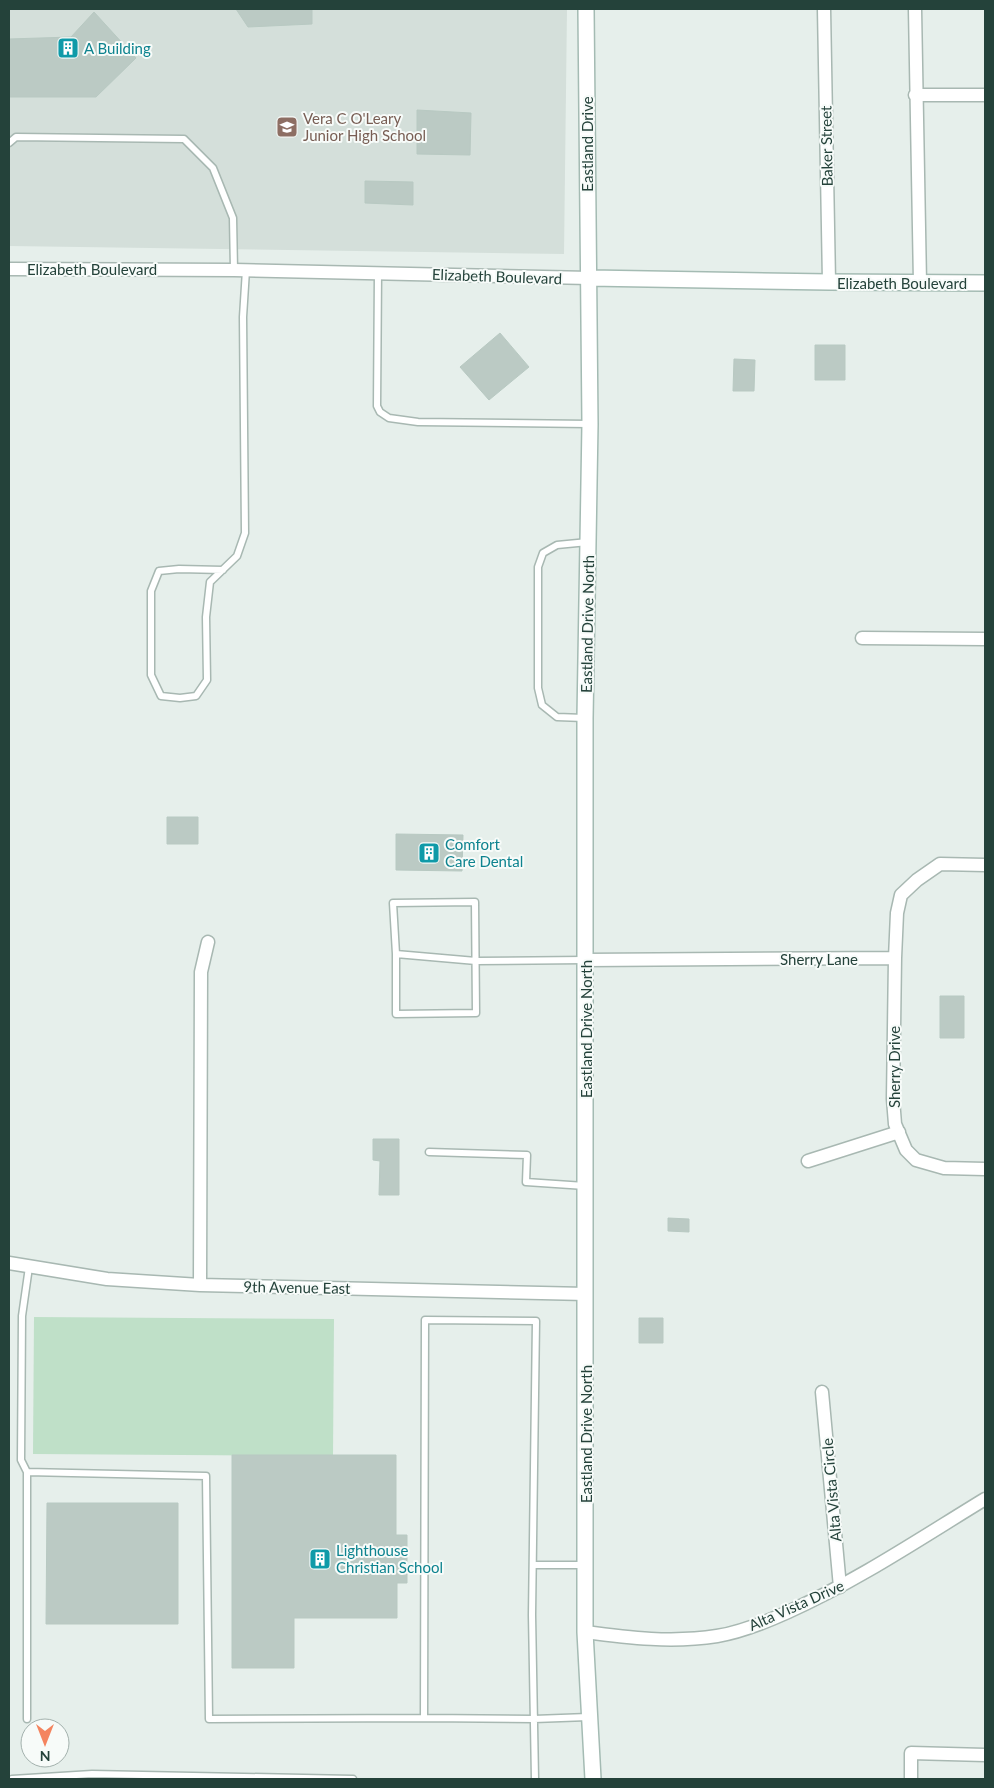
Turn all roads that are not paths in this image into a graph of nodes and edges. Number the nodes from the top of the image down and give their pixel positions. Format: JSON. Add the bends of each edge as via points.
{"nodes":[{"id":1,"x":586,"y":9,"type":"edge"},
{"id":2,"x":824,"y":9,"type":"edge"},
{"id":3,"x":915,"y":9,"type":"edge"},
{"id":4,"x":985,"y":94,"type":"edge"},
{"id":5,"x":915,"y":95,"type":"junction"},
{"id":6,"x":9,"y":143,"type":"edge"},
{"id":7,"x":9,"y":269,"type":"edge"},
{"id":8,"x":240,"y":270,"type":"junction"},
{"id":9,"x":378,"y":272,"type":"junction"},
{"id":10,"x":590,"y":278,"type":"junction"},
{"id":11,"x":829,"y":282,"type":"junction"},
{"id":12,"x":920,"y":283,"type":"junction"},
{"id":13,"x":985,"y":283,"type":"edge"},
{"id":14,"x":590,"y":424,"type":"junction"},
{"id":15,"x":588,"y":542,"type":"junction"},
{"id":16,"x":222,"y":570,"type":"junction"},
{"id":17,"x":862,"y":638,"type":"dead end"},
{"id":18,"x":985,"y":639,"type":"edge"},
{"id":19,"x":586,"y":718,"type":"junction"},
{"id":20,"x":985,"y":865,"type":"edge"},
{"id":21,"x":208,"y":942,"type":"dead end"},
{"id":22,"x":396,"y":954,"type":"junction"},
{"id":23,"x":895,"y":958,"type":"junction"},
{"id":24,"x":586,"y":960,"type":"junction"},
{"id":25,"x":476,"y":961,"type":"junction"},
{"id":26,"x":899,"y":1132,"type":"junction"},
{"id":27,"x":429,"y":1152,"type":"dead end"},
{"id":28,"x":808,"y":1161,"type":"dead end"},
{"id":29,"x":985,"y":1169,"type":"edge"},
{"id":30,"x":586,"y":1186,"type":"junction"},
{"id":31,"x":9,"y":1263,"type":"edge"},
{"id":32,"x":28,"y":1266,"type":"junction"},
{"id":33,"x":200,"y":1285,"type":"junction"},
{"id":34,"x":586,"y":1294,"type":"junction"},
{"id":35,"x":822,"y":1392,"type":"dead end"},
{"id":36,"x":27,"y":1472,"type":"junction"},
{"id":37,"x":985,"y":1499,"type":"edge"},
{"id":38,"x":533,"y":1565,"type":"junction"},
{"id":39,"x":585,"y":1565,"type":"junction"},
{"id":40,"x":840,"y":1587,"type":"junction"},
{"id":41,"x":585,"y":1632,"type":"junction"},
{"id":42,"x":588,"y":1717,"type":"junction"},
{"id":43,"x":27,"y":1718,"type":"edge"},
{"id":44,"x":424,"y":1718,"type":"junction"},
{"id":45,"x":534,"y":1719,"type":"junction"},
{"id":46,"x":985,"y":1755,"type":"edge"},
{"id":47,"x":12,"y":1779,"type":"edge"},
{"id":48,"x":353,"y":1779,"type":"edge"},
{"id":49,"x":535,"y":1779,"type":"edge"},
{"id":50,"x":593,"y":1779,"type":"edge"},
{"id":51,"x":911,"y":1779,"type":"edge"}],
"edges":[{"from":1,"to":10,"type":"main road","name":"Eastland Drive"},
{"from":2,"to":11,"type":"street","name":"Baker Street"},
{"from":3,"to":5,"type":"street"},
{"from":4,"to":5,"type":"street"},
{"from":5,"to":12,"type":"street"},
{"from":6,"to":8,"type":"lane","via":[[16,137],[184,139],[213,168],[233,218]]},
{"from":7,"to":8,"type":"street","name":"Elizabeth Boulevard"},
{"from":8,"to":9,"type":"street","name":"Elizabeth Boulevard"},
{"from":8,"to":16,"type":"lane","via":[[245,533],[236,556]]},
{"from":9,"to":10,"type":"street","name":"Elizabeth Boulevard"},
{"from":9,"to":14,"type":"lane","via":[[377,406],[380,412],[389,418],[418,422]]},
{"from":10,"to":11,"type":"main road","name":"Elizabeth Boulevard"},
{"from":10,"to":14,"type":"main road","name":"Eastland Drive North"},
{"from":11,"to":12,"type":"main road","name":"Elizabeth Boulevard"},
{"from":12,"to":13,"type":"main road","name":"Elizabeth Boulevard"},
{"from":14,"to":15,"type":"main road","name":"Eastland Drive North"},
{"from":15,"to":19,"type":"main road","name":"Eastland Drive North"},
{"from":15,"to":19,"type":"lane","via":[[557,545],[544,553],[538,567],[538,688],[542,705],[558,717]]},
{"from":16,"to":16,"type":"lane","via":[[210,582],[206,616],[207,680],[196,696],[161,696],[151,675],[151,590],[159,571]]},
{"from":17,"to":18,"type":"street"},
{"from":19,"to":24,"type":"main road","name":"Eastland Drive North"},
{"from":20,"to":23,"type":"street","via":[[940,864],[901,895]]},
{"from":21,"to":33,"type":"street","via":[[200,972]]},
{"from":22,"to":25,"type":"lane"},
{"from":22,"to":25,"type":"lane","via":[[396,1014],[476,1013]]},
{"from":22,"to":25,"type":"lane","via":[[393,903],[475,902]]},
{"from":23,"to":24,"type":"street","name":"Sherry Lane"},
{"from":23,"to":26,"type":"street","name":"Sherry Drive","via":[[893,1099],[895,1124]]},
{"from":24,"to":25,"type":"lane"},
{"from":24,"to":30,"type":"main road","name":"Eastland Drive North"},
{"from":26,"to":28,"type":"street"},
{"from":26,"to":29,"type":"street","name":"Sherry Drive","via":[[906,1150],[916,1160],[944,1168]]},
{"from":27,"to":30,"type":"lane","via":[[527,1154],[526,1182]]},
{"from":30,"to":34,"type":"main road","name":"Eastland Drive North"},
{"from":31,"to":32,"type":"street","name":"9th Avenue East"},
{"from":32,"to":33,"type":"street","name":"9th Avenue East","via":[[107,1279]]},
{"from":32,"to":36,"type":"lane","via":[[22,1326],[21,1460]]},
{"from":33,"to":34,"type":"street","name":"9th Avenue East"},
{"from":34,"to":39,"type":"main road","name":"Eastland Drive North"},
{"from":35,"to":40,"type":"street","name":"Alta Vista Circle"},
{"from":36,"to":43,"type":"lane"},
{"from":36,"to":44,"type":"lane","via":[[206,1476],[209,1719]]},
{"from":37,"to":40,"type":"street","name":"Alta Vista Drive"},
{"from":38,"to":39,"type":"lane"},
{"from":38,"to":44,"type":"lane","via":[[536,1321],[425,1320]]},
{"from":38,"to":45,"type":"lane"},
{"from":39,"to":41,"type":"main road","name":"Eastland Drive North"},
{"from":40,"to":41,"type":"street","name":"Alta Vista Drive","via":[[759,1625],[718,1636],[662,1639]]},
{"from":41,"to":42,"type":"main road","name":"Eastland Drive North"},
{"from":42,"to":45,"type":"lane"},
{"from":42,"to":50,"type":"main road","name":"Eastland Drive North"},
{"from":44,"to":45,"type":"lane"},
{"from":45,"to":49,"type":"lane"},
{"from":46,"to":51,"type":"street","via":[[911,1753]]},
{"from":47,"to":48,"type":"lane","via":[[92,1774]]}]}
